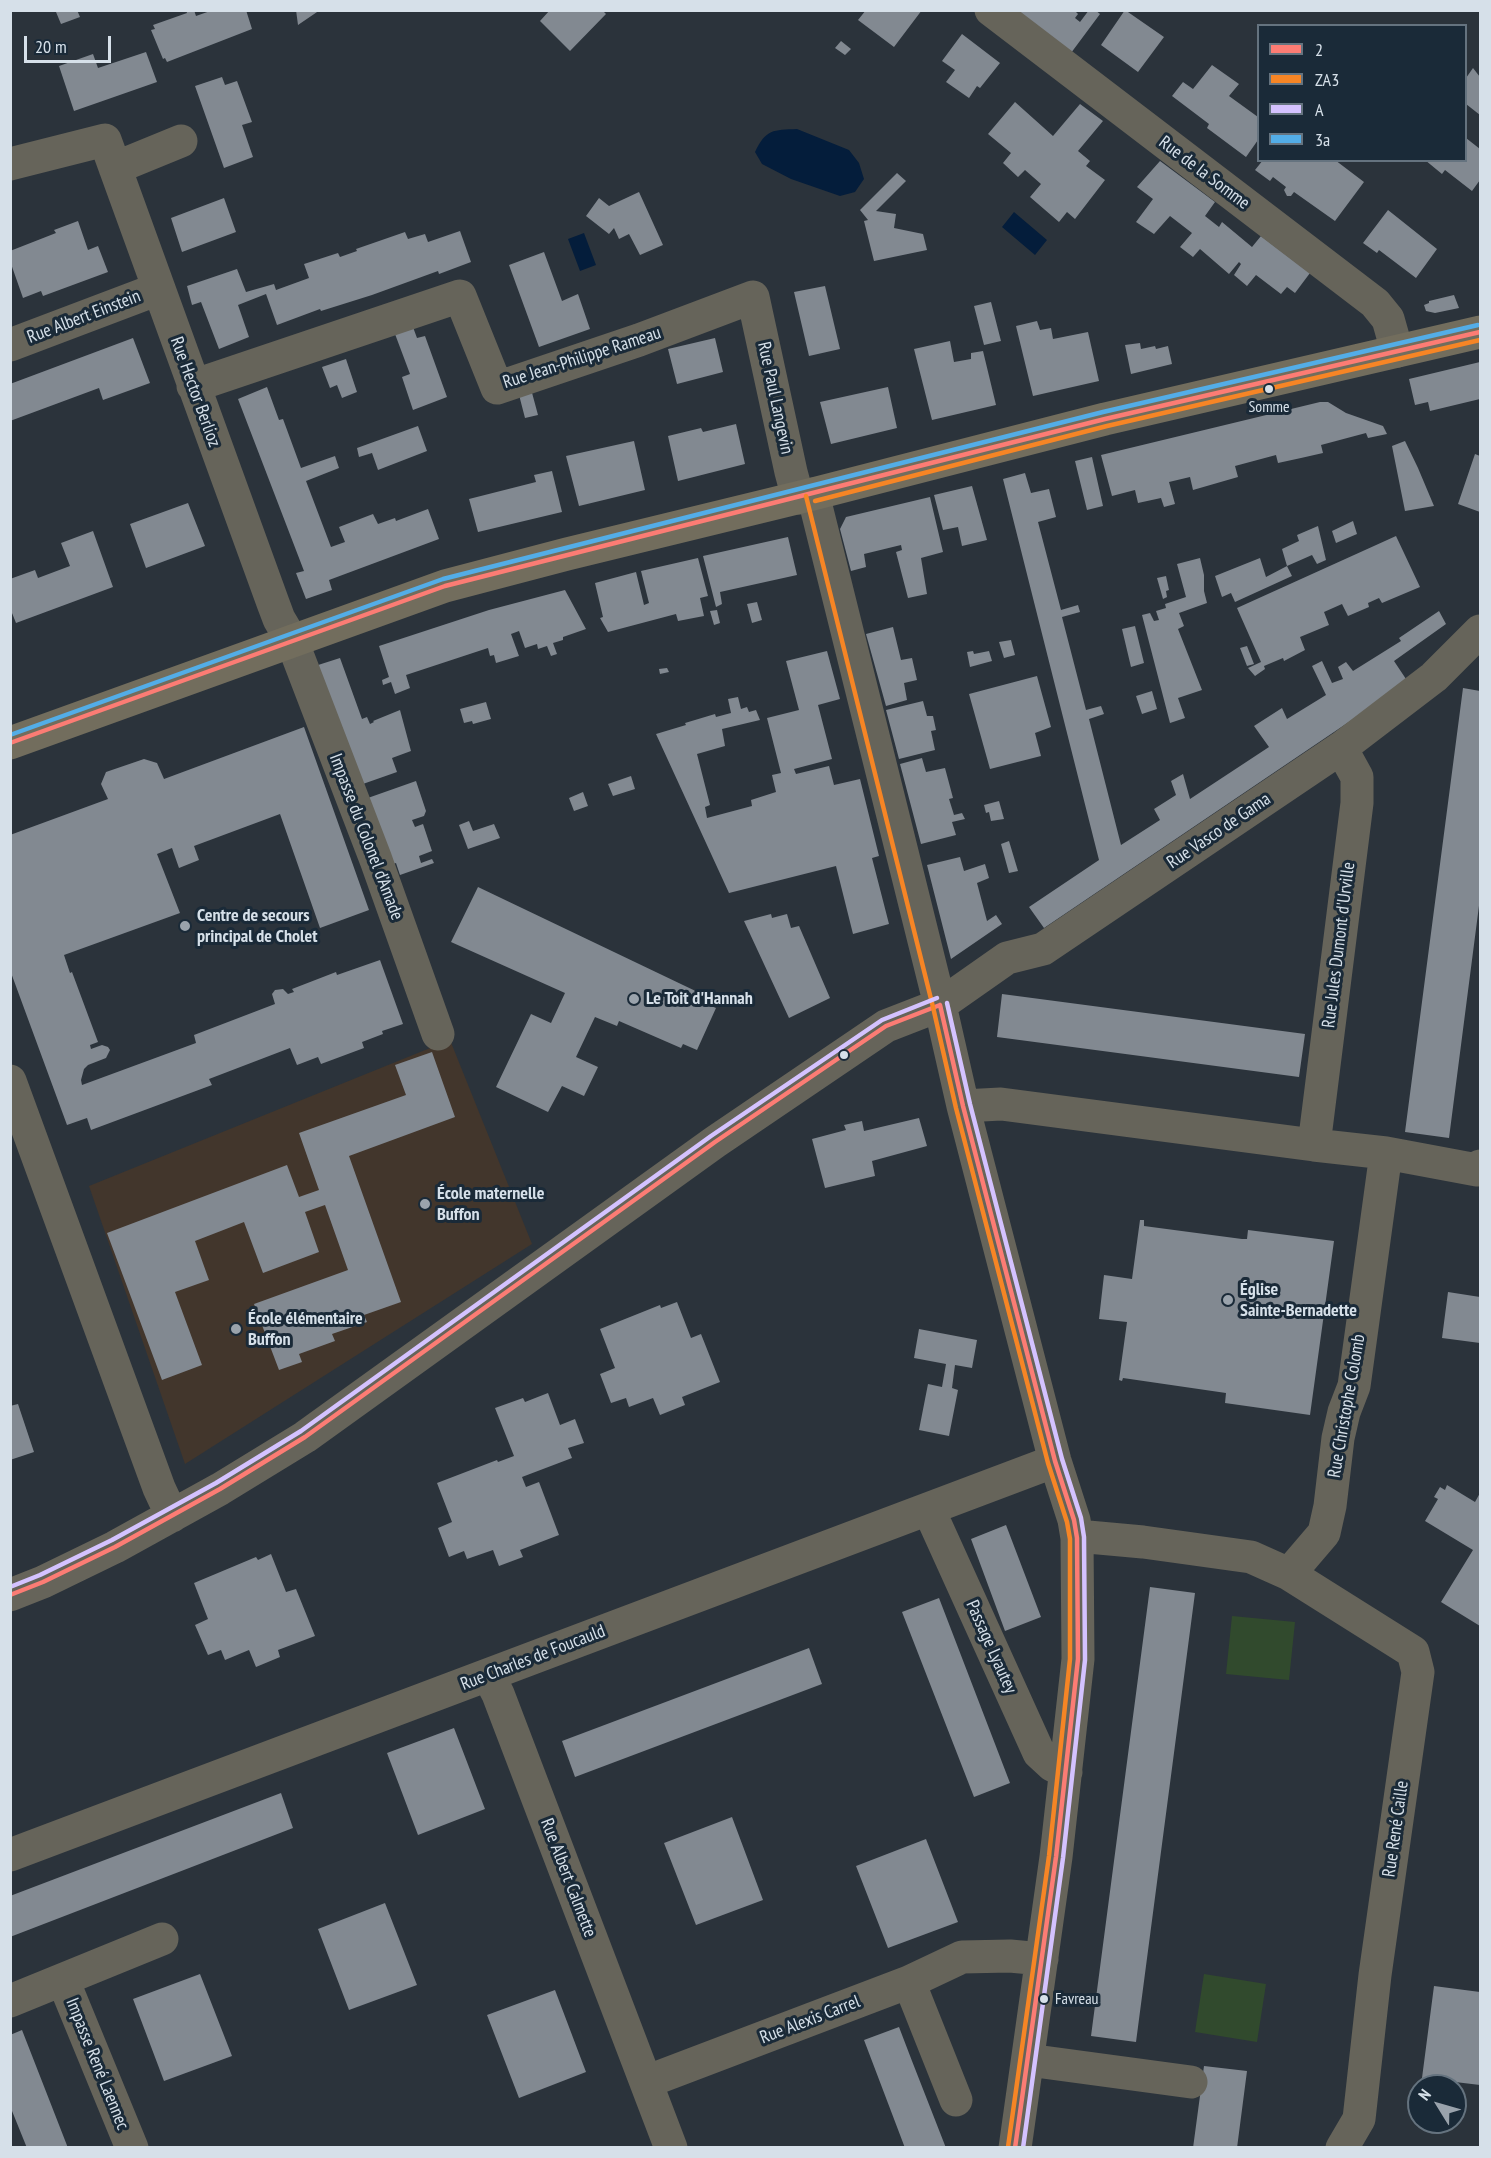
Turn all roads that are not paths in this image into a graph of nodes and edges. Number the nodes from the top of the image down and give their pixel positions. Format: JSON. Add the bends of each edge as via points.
{"nodes":[{"id":1,"x":991,"y":10,"type":"edge"},
{"id":2,"x":181,"y":141,"type":"dead end"},
{"id":3,"x":110,"y":154,"type":"junction"},
{"id":4,"x":10,"y":164,"type":"edge"},
{"id":5,"x":158,"y":289,"type":"junction"},
{"id":6,"x":753,"y":297,"type":"joint"},
{"id":7,"x":1480,"y":332,"type":"edge"},
{"id":8,"x":10,"y":345,"type":"edge"},
{"id":9,"x":1397,"y":351,"type":"junction"},
{"id":10,"x":193,"y":386,"type":"junction"},
{"id":11,"x":806,"y":496,"type":"junction"},
{"id":12,"x":1480,"y":632,"type":"edge"},
{"id":13,"x":292,"y":641,"type":"junction"},
{"id":14,"x":10,"y":743,"type":"edge"},
{"id":15,"x":1341,"y":748,"type":"junction"},
{"id":16,"x":940,"y":1005,"type":"junction"},
{"id":17,"x":438,"y":1034,"type":"dead end"},
{"id":18,"x":10,"y":1081,"type":"edge"},
{"id":19,"x":963,"y":1106,"type":"junction"},
{"id":20,"x":1314,"y":1145,"type":"junction"},
{"id":21,"x":1386,"y":1153,"type":"junction"},
{"id":22,"x":1480,"y":1166,"type":"edge"},
{"id":23,"x":1055,"y":1461,"type":"junction"},
{"id":24,"x":929,"y":1510,"type":"junction"},
{"id":25,"x":172,"y":1516,"type":"junction"},
{"id":26,"x":1077,"y":1538,"type":"junction"},
{"id":27,"x":1289,"y":1574,"type":"junction"},
{"id":28,"x":10,"y":1595,"type":"edge"},
{"id":29,"x":488,"y":1675,"type":"junction"},
{"id":30,"x":1066,"y":1772,"type":"junction"},
{"id":31,"x":10,"y":1855,"type":"edge"},
{"id":32,"x":162,"y":1939,"type":"dead end"},
{"id":33,"x":1042,"y":1959,"type":"junction"},
{"id":34,"x":63,"y":1980,"type":"junction"},
{"id":35,"x":909,"y":1982,"type":"junction"},
{"id":36,"x":10,"y":2001,"type":"edge"},
{"id":37,"x":1028,"y":2060,"type":"junction"},
{"id":38,"x":646,"y":2082,"type":"junction"},
{"id":39,"x":1191,"y":2082,"type":"dead end"},
{"id":40,"x":956,"y":2100,"type":"dead end"},
{"id":41,"x":132,"y":2148,"type":"edge"},
{"id":42,"x":671,"y":2148,"type":"edge"},
{"id":43,"x":1015,"y":2148,"type":"edge"},
{"id":44,"x":1342,"y":2148,"type":"edge"}],
"edges":[{"from":1,"to":9,"type":"street","name":"Rue de la Somme","via":[[1375,303],[1388,319]]},
{"from":2,"to":3,"type":"street"},
{"from":3,"to":4,"type":"street"},
{"from":3,"to":5,"type":"street","name":"Rue Hector Berlioz"},
{"from":5,"to":8,"type":"street","name":"Rue Albert Einstein"},
{"from":5,"to":10,"type":"street","name":"Rue Hector Berlioz"},
{"from":6,"to":10,"type":"street","name":"Rue Jean-Philippe Rameau","via":[[497,388],[460,296]]},
{"from":6,"to":11,"type":"street","name":"Rue Paul Langevin","via":[[791,472]]},
{"from":7,"to":9,"type":"main road"},
{"from":9,"to":11,"type":"main road","via":[[1087,423]]},
{"from":10,"to":13,"type":"street","name":"Rue Hector Berlioz","via":[[279,619]]},
{"from":11,"to":13,"type":"main road","via":[[445,586]]},
{"from":11,"to":16,"type":"street","name":"Rue Paul Langevin"},
{"from":12,"to":15,"type":"street","name":"Rue Vasco de Gama","via":[[1434,677]]},
{"from":13,"to":14,"type":"main road"},
{"from":13,"to":17,"type":"street","name":"Impasse du Colonel d’Amade"},
{"from":15,"to":16,"type":"street","name":"Rue Vasco de Gama","via":[[1043,949],[1007,958]]},
{"from":15,"to":20,"type":"street","name":"Rue Jules Dumont d'Urville","via":[[1357,777],[1357,803]]},
{"from":16,"to":19,"type":"street","name":"Rue Paul Langevin"},
{"from":16,"to":25,"type":"street","name":"Rue Vasco de Gama","via":[[886,1026],[715,1142],[305,1437]]},
{"from":18,"to":25,"type":"street"},
{"from":19,"to":20,"type":"street","via":[[1001,1104]]},
{"from":19,"to":23,"type":"street","name":"Rue Paul Langevin"},
{"from":20,"to":21,"type":"street"},
{"from":21,"to":22,"type":"street","via":[[1477,1170]]},
{"from":21,"to":27,"type":"street","name":"Rue Christophe Colomb","via":[[1354,1386],[1338,1438],[1324,1533]]},
{"from":23,"to":24,"type":"street","name":"Rue Charles de Foucauld"},
{"from":23,"to":26,"type":"street","name":"Rue Paul Langevin"},
{"from":24,"to":29,"type":"street","name":"Rue Charles de Foucauld"},
{"from":24,"to":30,"type":"street","name":"Passage Lyautey","via":[[1039,1753]]},
{"from":25,"to":28,"type":"street","name":"Rue Vasco de Gama"},
{"from":26,"to":27,"type":"street","via":[[1143,1542],[1251,1557]]},
{"from":26,"to":30,"type":"street","name":"Rue Paul Langevin","via":[[1078,1659]]},
{"from":27,"to":44,"type":"street","name":"Rue René Caille","via":[[1413,1652],[1418,1672],[1359,2119]]},
{"from":29,"to":31,"type":"street","name":"Rue Charles de Foucauld"},
{"from":29,"to":38,"type":"street","name":"Rue Albert Calmette"},
{"from":30,"to":33,"type":"street","name":"Rue Paul Langevin"},
{"from":32,"to":34,"type":"street","name":"Impasse René Laennec"},
{"from":33,"to":35,"type":"street","name":"Rue Alexis Carrel","via":[[962,1957]]},
{"from":33,"to":37,"type":"street","name":"Rue Paul Langevin"},
{"from":34,"to":36,"type":"street","name":"Impasse René Laennec"},
{"from":34,"to":41,"type":"street","name":"Impasse René Laennec"},
{"from":35,"to":38,"type":"street","name":"Rue Alexis Carrel"},
{"from":35,"to":40,"type":"street"},
{"from":37,"to":39,"type":"street"},
{"from":37,"to":43,"type":"street","name":"Rue Paul Langevin"},
{"from":38,"to":42,"type":"street"}]}
